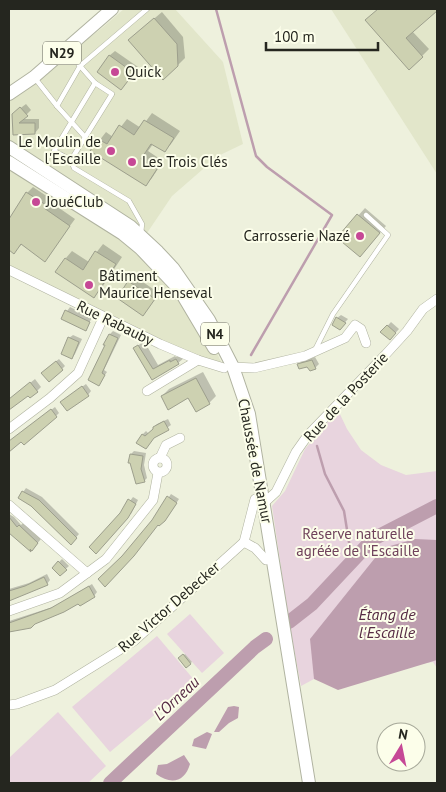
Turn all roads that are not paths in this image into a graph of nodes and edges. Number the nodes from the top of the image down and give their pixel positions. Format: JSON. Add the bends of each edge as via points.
{"nodes":[{"id":1,"x":112,"y":9,"type":"edge"},
{"id":2,"x":147,"y":9,"type":"edge"},
{"id":3,"x":66,"y":49,"type":"junction"},
{"id":4,"x":80,"y":66,"type":"junction"},
{"id":5,"x":34,"y":77,"type":"junction"},
{"id":6,"x":9,"y":83,"type":"edge"},
{"id":7,"x":95,"y":83,"type":"junction"},
{"id":8,"x":9,"y":94,"type":"edge"},
{"id":9,"x":57,"y":106,"type":"junction"},
{"id":10,"x":70,"y":122,"type":"junction"},
{"id":11,"x":85,"y":137,"type":"junction"},
{"id":12,"x":9,"y":147,"type":"edge"},
{"id":13,"x":70,"y":160,"type":"junction"},
{"id":14,"x":9,"y":162,"type":"edge"},
{"id":15,"x":366,"y":215,"type":"dead end"},
{"id":16,"x":141,"y":234,"type":"junction"},
{"id":17,"x":9,"y":270,"type":"edge"},
{"id":18,"x":437,"y":299,"type":"edge"},
{"id":19,"x":103,"y":318,"type":"junction"},
{"id":20,"x":366,"y":343,"type":"dead end"},
{"id":21,"x":315,"y":350,"type":"junction"},
{"id":22,"x":198,"y":360,"type":"junction"},
{"id":23,"x":229,"y":367,"type":"junction"},
{"id":24,"x":147,"y":391,"type":"dead end"},
{"id":25,"x":9,"y":428,"type":"edge"},
{"id":26,"x":180,"y":438,"type":"dead end"},
{"id":27,"x":160,"y":458,"type":"junction"},
{"id":28,"x":158,"y":473,"type":"junction"},
{"id":29,"x":260,"y":501,"type":"junction"},
{"id":30,"x":9,"y":505,"type":"edge"},
{"id":31,"x":244,"y":542,"type":"junction"},
{"id":32,"x":266,"y":560,"type":"junction"},
{"id":33,"x":87,"y":573,"type":"junction"},
{"id":34,"x":276,"y":608,"type":"junction"},
{"id":35,"x":9,"y":611,"type":"edge"},
{"id":36,"x":284,"y":653,"type":"junction"},
{"id":37,"x":9,"y":705,"type":"edge"},
{"id":38,"x":302,"y":783,"type":"edge"},
{"id":39,"x":309,"y":783,"type":"edge"}],
"edges":[{"from":1,"to":3,"type":"main road","number":"N29"},
{"from":1,"to":6,"type":"main road","number":"N29","via":[[27,74]]},
{"from":2,"to":4,"type":"lane"},
{"from":3,"to":4,"type":"lane"},
{"from":3,"to":5,"type":"main road","number":"N29"},
{"from":4,"to":7,"type":"lane"},
{"from":4,"to":9,"type":"lane"},
{"from":5,"to":8,"type":"main road","number":"N29"},
{"from":5,"to":9,"type":"lane"},
{"from":7,"to":10,"type":"lane"},
{"from":7,"to":11,"type":"lane","via":[[112,94]]},
{"from":9,"to":10,"type":"lane"},
{"from":10,"to":11,"type":"lane"},
{"from":10,"to":13,"type":"lane","via":[[54,150]]},
{"from":11,"to":13,"type":"lane"},
{"from":12,"to":16,"type":"main road","name":"Chaussée de Namur","number":"N4"},
{"from":13,"to":16,"type":"lane","via":[[74,168],[129,201],[142,224]]},
{"from":14,"to":23,"type":"main road","name":"Chaussée de Namur","number":"N4","via":[[140,248],[179,290]]},
{"from":15,"to":21,"type":"lane","via":[[388,234],[333,314]]},
{"from":16,"to":23,"type":"main road","name":"Chaussée de Namur","number":"N4","via":[[173,268],[209,320]]},
{"from":17,"to":19,"type":"street","name":"Rue Rabauby"},
{"from":18,"to":29,"type":"street","name":"Rue de la Posterie","via":[[423,310],[386,354],[308,435],[276,492]]},
{"from":19,"to":22,"type":"street","name":"Rue Rabauby"},
{"from":19,"to":25,"type":"street","via":[[78,373]]},
{"from":20,"to":21,"type":"street","name":"Rue Rabauby","via":[[361,329],[355,325],[345,338]]},
{"from":21,"to":23,"type":"street","name":"Rue Rabauby","via":[[305,356],[254,368]]},
{"from":22,"to":23,"type":"street","name":"Rue Rabauby"},
{"from":22,"to":24,"type":"street"},
{"from":23,"to":29,"type":"main road","name":"Chaussée de Namur","number":"N4","via":[[249,414]]},
{"from":26,"to":27,"type":"street","via":[[166,445]]},
{"from":27,"to":28,"type":"street","via":[[153,461],[152,468]]},
{"from":27,"to":28,"type":"street","via":[[170,467]]},
{"from":28,"to":33,"type":"street","via":[[153,500],[106,559]]},
{"from":29,"to":31,"type":"street"},
{"from":29,"to":32,"type":"main road","name":"Chaussée de Namur","number":"N4"},
{"from":29,"to":34,"type":"main road","name":"Chaussée de Namur","number":"N4"},
{"from":30,"to":33,"type":"street"},
{"from":31,"to":32,"type":"street"},
{"from":31,"to":37,"type":"street","name":"Rue Victor Debecker","via":[[134,642],[55,690]]},
{"from":32,"to":34,"type":"main road","name":"Chaussée de Namur","number":"N4"},
{"from":33,"to":35,"type":"street","via":[[60,593]]},
{"from":34,"to":36,"type":"main road","name":"Chaussée de Namur","number":"N4"},
{"from":36,"to":38,"type":"main road","name":"Chaussée de Namur","number":"N4"},
{"from":36,"to":39,"type":"main road","name":"Chaussée de Namur","number":"N4"}]}
